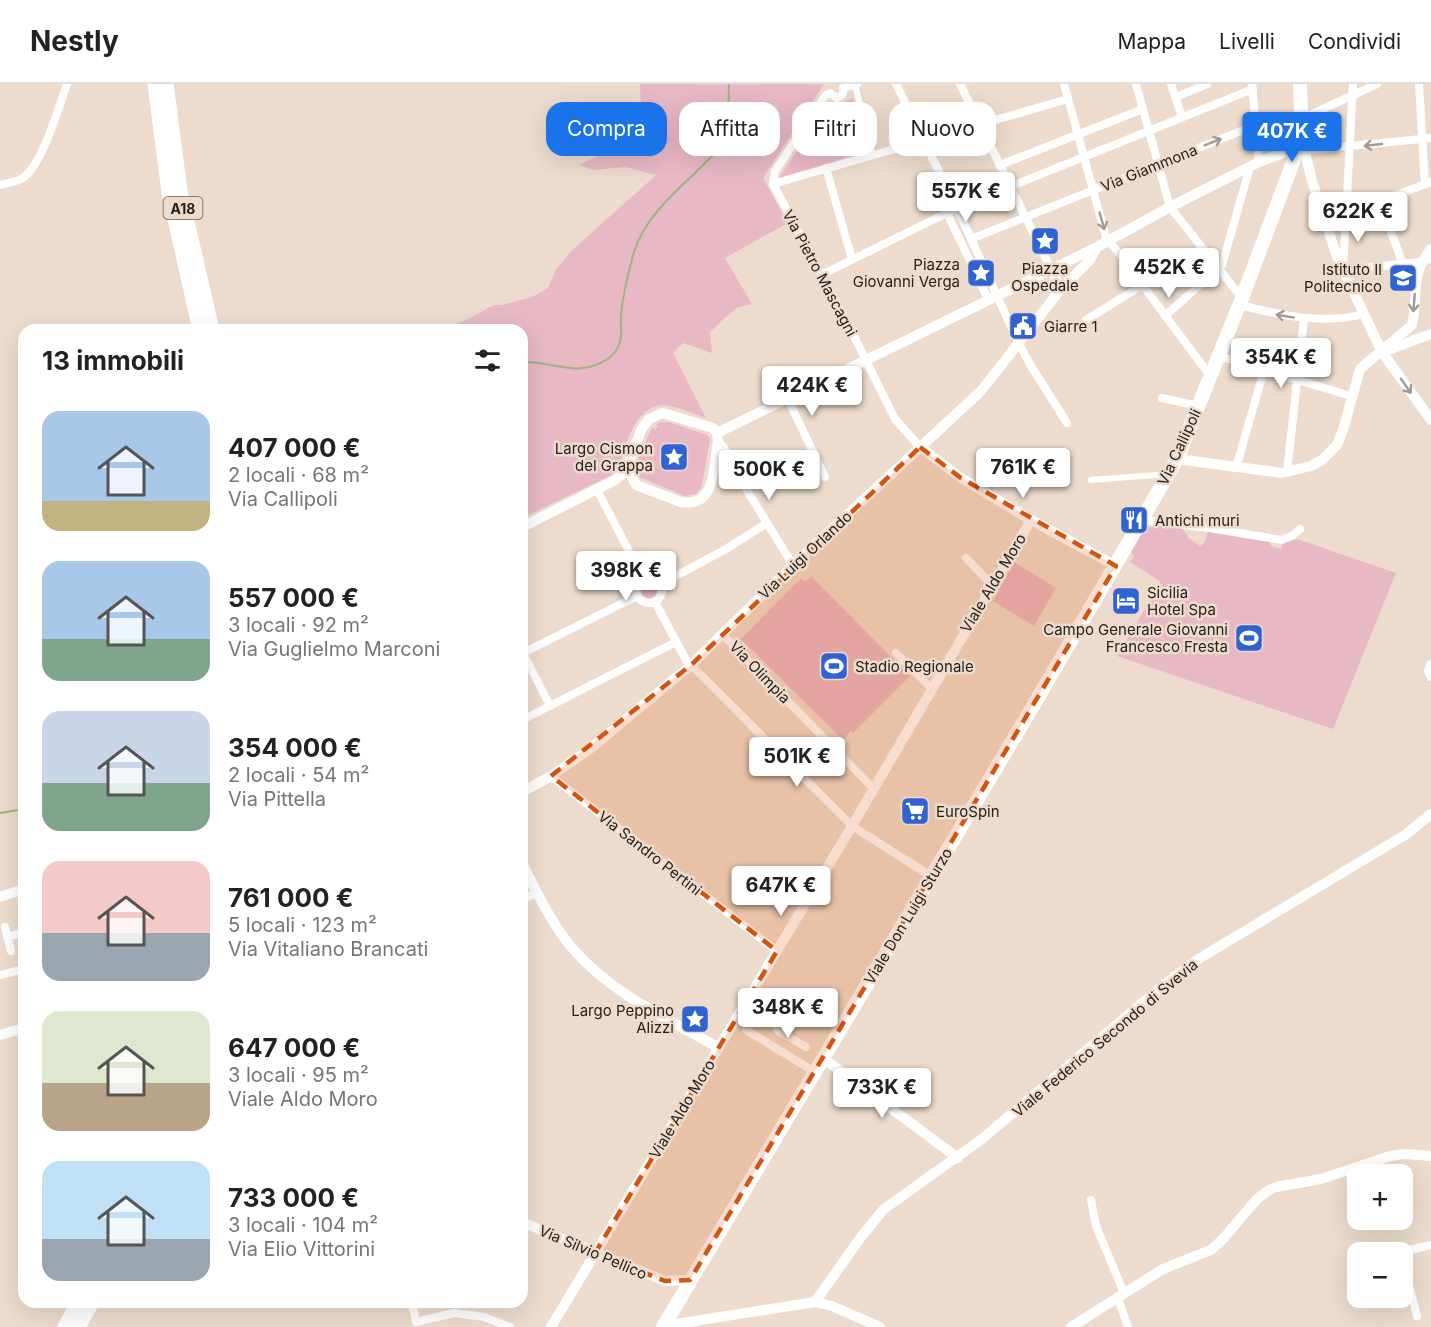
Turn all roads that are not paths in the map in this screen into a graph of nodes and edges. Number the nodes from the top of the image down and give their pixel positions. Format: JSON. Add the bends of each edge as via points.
{"nodes":[{"id":1,"x":68,"y":84,"type":"edge"},
{"id":2,"x":154,"y":84,"type":"edge"},
{"id":3,"x":166,"y":84,"type":"edge"},
{"id":4,"x":856,"y":84,"type":"edge"},
{"id":5,"x":896,"y":84,"type":"edge"},
{"id":6,"x":960,"y":84,"type":"edge"},
{"id":7,"x":1064,"y":84,"type":"edge"},
{"id":8,"x":1136,"y":84,"type":"edge"},
{"id":9,"x":1172,"y":84,"type":"edge"},
{"id":10,"x":1207,"y":84,"type":"edge"},
{"id":11,"x":1300,"y":84,"type":"edge"},
{"id":12,"x":1353,"y":84,"type":"edge"},
{"id":13,"x":1377,"y":84,"type":"edge"},
{"id":14,"x":1419,"y":84,"type":"edge"},
{"id":15,"x":1252,"y":87,"type":"edge"},
{"id":16,"x":1353,"y":96,"type":"junction"},
{"id":17,"x":1176,"y":97,"type":"junction"},
{"id":18,"x":1068,"y":99,"type":"junction"},
{"id":19,"x":860,"y":102,"type":"edge"},
{"id":20,"x":905,"y":102,"type":"edge"},
{"id":21,"x":969,"y":102,"type":"edge"},
{"id":22,"x":1143,"y":109,"type":"junction"},
{"id":23,"x":1182,"y":117,"type":"junction"},
{"id":24,"x":996,"y":119,"type":"edge"},
{"id":25,"x":1301,"y":119,"type":"junction"},
{"id":26,"x":1256,"y":125,"type":"junction"},
{"id":27,"x":1148,"y":130,"type":"junction"},
{"id":28,"x":1078,"y":135,"type":"junction"},
{"id":29,"x":1427,"y":139,"type":"edge"},
{"id":30,"x":1301,"y":147,"type":"junction"},
{"id":31,"x":1350,"y":147,"type":"junction"},
{"id":32,"x":870,"y":156,"type":"edge"},
{"id":33,"x":931,"y":156,"type":"edge"},
{"id":34,"x":996,"y":156,"type":"edge"},
{"id":35,"x":1083,"y":156,"type":"junction"},
{"id":36,"x":1157,"y":164,"type":"junction"},
{"id":37,"x":1255,"y":164,"type":"junction"},
{"id":38,"x":1000,"y":165,"type":"junction"},
{"id":39,"x":827,"y":171,"type":"junction"},
{"id":40,"x":1289,"y":174,"type":"junction"},
{"id":41,"x":1311,"y":178,"type":"junction"},
{"id":42,"x":1428,"y":183,"type":"edge"},
{"id":43,"x":0,"y":185,"type":"edge"},
{"id":44,"x":774,"y":186,"type":"junction"},
{"id":45,"x":1010,"y":186,"type":"junction"},
{"id":46,"x":1093,"y":190,"type":"junction"},
{"id":47,"x":1380,"y":202,"type":"junction"},
{"id":48,"x":1170,"y":207,"type":"junction"},
{"id":49,"x":957,"y":208,"type":"junction"},
{"id":50,"x":947,"y":213,"type":"junction"},
{"id":51,"x":1347,"y":214,"type":"junction"},
{"id":52,"x":1026,"y":217,"type":"junction"},
{"id":53,"x":1324,"y":222,"type":"junction"},
{"id":54,"x":971,"y":239,"type":"junction"},
{"id":55,"x":1102,"y":244,"type":"junction"},
{"id":56,"x":1202,"y":248,"type":"junction"},
{"id":57,"x":1431,"y":249,"type":"edge"},
{"id":58,"x":852,"y":259,"type":"junction"},
{"id":59,"x":1426,"y":260,"type":"edge"},
{"id":60,"x":1403,"y":264,"type":"junction"},
{"id":61,"x":1218,"y":269,"type":"junction"},
{"id":62,"x":1049,"y":270,"type":"junction"},
{"id":63,"x":1343,"y":270,"type":"junction"},
{"id":64,"x":821,"y":275,"type":"junction"},
{"id":65,"x":1142,"y":285,"type":"junction"},
{"id":66,"x":1061,"y":289,"type":"junction"},
{"id":67,"x":993,"y":297,"type":"junction"},
{"id":68,"x":1241,"y":302,"type":"junction"},
{"id":69,"x":1364,"y":314,"type":"junction"},
{"id":70,"x":1165,"y":316,"type":"junction"},
{"id":71,"x":1305,"y":318,"type":"junction"},
{"id":72,"x":1086,"y":320,"type":"dead end"},
{"id":73,"x":199,"y":324,"type":"edge"},
{"id":74,"x":211,"y":324,"type":"edge"},
{"id":75,"x":1412,"y":325,"type":"junction"},
{"id":76,"x":1428,"y":335,"type":"edge"},
{"id":77,"x":1020,"y":344,"type":"junction"},
{"id":78,"x":1382,"y":352,"type":"junction"},
{"id":79,"x":1219,"y":356,"type":"junction"},
{"id":80,"x":865,"y":359,"type":"junction"},
{"id":81,"x":774,"y":370,"type":"dead end"},
{"id":82,"x":1264,"y":370,"type":"junction"},
{"id":83,"x":1211,"y":377,"type":"junction"},
{"id":84,"x":1297,"y":380,"type":"junction"},
{"id":85,"x":1351,"y":396,"type":"junction"},
{"id":86,"x":787,"y":397,"type":"junction"},
{"id":87,"x":1162,"y":398,"type":"dead end"},
{"id":88,"x":1199,"y":406,"type":"junction"},
{"id":89,"x":1430,"y":417,"type":"edge"},
{"id":90,"x":1067,"y":423,"type":"dead end"},
{"id":91,"x":720,"y":438,"type":"junction"},
{"id":92,"x":920,"y":447,"type":"junction"},
{"id":93,"x":630,"y":459,"type":"junction"},
{"id":94,"x":1177,"y":459,"type":"junction"},
{"id":95,"x":1236,"y":468,"type":"junction"},
{"id":96,"x":1287,"y":472,"type":"junction"},
{"id":97,"x":1170,"y":474,"type":"junction"},
{"id":98,"x":825,"y":477,"type":"dead end"},
{"id":99,"x":1091,"y":480,"type":"dead end"},
{"id":100,"x":636,"y":485,"type":"junction"},
{"id":101,"x":597,"y":490,"type":"junction"},
{"id":102,"x":1031,"y":520,"type":"junction"},
{"id":103,"x":1143,"y":520,"type":"junction"},
{"id":104,"x":767,"y":523,"type":"junction"},
{"id":105,"x":528,"y":524,"type":"edge"},
{"id":106,"x":1300,"y":529,"type":"dead end"},
{"id":107,"x":966,"y":558,"type":"dead end"},
{"id":108,"x":793,"y":565,"type":"junction"},
{"id":109,"x":1116,"y":566,"type":"junction"},
{"id":110,"x":641,"y":575,"type":"junction"},
{"id":111,"x":664,"y":582,"type":"junction"},
{"id":112,"x":992,"y":585,"type":"junction"},
{"id":113,"x":633,"y":598,"type":"junction"},
{"id":114,"x":657,"y":605,"type":"junction"},
{"id":115,"x":722,"y":634,"type":"junction"},
{"id":116,"x":676,"y":642,"type":"junction"},
{"id":117,"x":528,"y":650,"type":"edge"},
{"id":118,"x":896,"y":653,"type":"dead end"},
{"id":119,"x":528,"y":662,"type":"edge"},
{"id":120,"x":691,"y":664,"type":"junction"},
{"id":121,"x":931,"y":688,"type":"junction"},
{"id":122,"x":550,"y":706,"type":"junction"},
{"id":123,"x":528,"y":717,"type":"edge"},
{"id":124,"x":551,"y":776,"type":"junction"},
{"id":125,"x":873,"y":788,"type":"junction"},
{"id":126,"x":528,"y":789,"type":"edge"},
{"id":127,"x":1431,"y":814,"type":"edge"},
{"id":128,"x":852,"y":826,"type":"junction"},
{"id":129,"x":528,"y":875,"type":"edge"},
{"id":130,"x":931,"y":876,"type":"junction"},
{"id":131,"x":18,"y":892,"type":"edge"},
{"id":132,"x":537,"y":893,"type":"junction"},
{"id":133,"x":0,"y":897,"type":"edge"},
{"id":134,"x":528,"y":897,"type":"edge"},
{"id":135,"x":5,"y":927,"type":"dead end"},
{"id":136,"x":18,"y":934,"type":"edge"},
{"id":137,"x":8,"y":937,"type":"junction"},
{"id":138,"x":11,"y":951,"type":"dead end"},
{"id":139,"x":777,"y":951,"type":"junction"},
{"id":140,"x":18,"y":970,"type":"edge"},
{"id":141,"x":0,"y":975,"type":"edge"},
{"id":142,"x":18,"y":1030,"type":"edge"},
{"id":143,"x":778,"y":1031,"type":"junction"},
{"id":144,"x":0,"y":1035,"type":"edge"},
{"id":145,"x":771,"y":1044,"type":"junction"},
{"id":146,"x":806,"y":1047,"type":"dead end"},
{"id":147,"x":719,"y":1048,"type":"junction"},
{"id":148,"x":823,"y":1058,"type":"junction"},
{"id":149,"x":815,"y":1072,"type":"junction"},
{"id":150,"x":1431,"y":1156,"type":"edge"},
{"id":151,"x":958,"y":1158,"type":"junction"},
{"id":152,"x":1091,"y":1200,"type":"dead end"},
{"id":153,"x":528,"y":1225,"type":"edge"},
{"id":154,"x":1431,"y":1245,"type":"edge"},
{"id":155,"x":1413,"y":1249,"type":"edge"},
{"id":156,"x":595,"y":1253,"type":"junction"},
{"id":157,"x":690,"y":1280,"type":"junction"},
{"id":158,"x":665,"y":1281,"type":"junction"},
{"id":159,"x":1121,"y":1295,"type":"junction"},
{"id":160,"x":1413,"y":1301,"type":"edge"},
{"id":161,"x":677,"y":1302,"type":"junction"},
{"id":162,"x":815,"y":1302,"type":"junction"},
{"id":163,"x":76,"y":1308,"type":"edge"},
{"id":164,"x":89,"y":1308,"type":"edge"},
{"id":165,"x":413,"y":1308,"type":"edge"},
{"id":166,"x":1417,"y":1316,"type":"dead end"},
{"id":167,"x":694,"y":1321,"type":"junction"},
{"id":168,"x":65,"y":1327,"type":"edge"},
{"id":169,"x":78,"y":1327,"type":"edge"},
{"id":170,"x":510,"y":1327,"type":"edge"},
{"id":171,"x":551,"y":1327,"type":"edge"},
{"id":172,"x":663,"y":1327,"type":"edge"},
{"id":173,"x":880,"y":1327,"type":"edge"},
{"id":174,"x":1071,"y":1327,"type":"edge"},
{"id":175,"x":1128,"y":1327,"type":"edge"}],
"edges":[{"from":1,"to":43,"type":"street","via":[[33,167],[21,179]]},
{"from":2,"to":73,"type":"highway","number":"A18","via":[[169,192]]},
{"from":3,"to":74,"type":"highway","number":"A18","via":[[182,200]]},
{"from":4,"to":19,"type":"street"},
{"from":4,"to":44,"type":"street","via":[[843,88],[841,97],[830,93],[825,96],[775,171]]},
{"from":5,"to":20,"type":"street"},
{"from":6,"to":21,"type":"street"},
{"from":7,"to":18,"type":"street"},
{"from":8,"to":22,"type":"street"},
{"from":9,"to":17,"type":"street"},
{"from":10,"to":17,"type":"street"},
{"from":11,"to":25,"type":"main road","name":"Via Callipoli"},
{"from":12,"to":16,"type":"street"},
{"from":13,"to":16,"type":"street"},
{"from":14,"to":29,"type":"street"},
{"from":15,"to":23,"type":"street"},
{"from":15,"to":26,"type":"street"},
{"from":16,"to":25,"type":"street"},
{"from":16,"to":31,"type":"street"},
{"from":17,"to":23,"type":"street"},
{"from":18,"to":24,"type":"street"},
{"from":18,"to":28,"type":"street"},
{"from":22,"to":27,"type":"street"},
{"from":22,"to":28,"type":"street"},
{"from":23,"to":27,"type":"street"},
{"from":25,"to":30,"type":"main road","name":"Via Callipoli"},
{"from":36,"to":26,"type":"street","name":"Via Giammona","one_way":true},
{"from":26,"to":37,"type":"street"},
{"from":27,"to":35,"type":"street"},
{"from":27,"to":36,"type":"street"},
{"from":28,"to":35,"type":"street"},
{"from":28,"to":38,"type":"street"},
{"from":29,"to":31,"type":"street","one_way":true},
{"from":29,"to":42,"type":"street"},
{"from":30,"to":31,"type":"street"},
{"from":30,"to":37,"type":"street"},
{"from":30,"to":40,"type":"main road","name":"Via Callipoli"},
{"from":30,"to":41,"type":"street"},
{"from":31,"to":51,"type":"street"},
{"from":32,"to":39,"type":"street"},
{"from":33,"to":49,"type":"street"},
{"from":34,"to":38,"type":"street"},
{"from":35,"to":45,"type":"street"},
{"from":35,"to":46,"type":"street"},
{"from":36,"to":46,"type":"street","name":"Via Giammona"},
{"from":36,"to":48,"type":"street"},
{"from":37,"to":48,"type":"street"},
{"from":37,"to":61,"type":"street"},
{"from":38,"to":45,"type":"street"},
{"from":39,"to":44,"type":"street"},
{"from":39,"to":58,"type":"street"},
{"from":40,"to":41,"type":"street"},
{"from":40,"to":68,"type":"main road","name":"Via Callipoli"},
{"from":41,"to":53,"type":"street"},
{"from":42,"to":47,"type":"street"},
{"from":44,"to":64,"type":"street","name":"Via Pietro Mascagni"},
{"from":45,"to":49,"type":"street"},
{"from":45,"to":52,"type":"street"},
{"from":46,"to":52,"type":"street","name":"Via Giammona"},
{"from":46,"to":55,"type":"street","one_way":true},
{"from":47,"to":51,"type":"street"},
{"from":47,"to":60,"type":"street"},
{"from":48,"to":55,"type":"street"},
{"from":48,"to":56,"type":"street"},
{"from":49,"to":50,"type":"street"},
{"from":49,"to":54,"type":"street"},
{"from":50,"to":58,"type":"street"},
{"from":50,"to":67,"type":"street"},
{"from":51,"to":53,"type":"street"},
{"from":51,"to":63,"type":"street"},
{"from":52,"to":54,"type":"street"},
{"from":52,"to":62,"type":"street"},
{"from":53,"to":63,"type":"street"},
{"from":54,"to":67,"type":"street"},
{"from":55,"to":62,"type":"street"},
{"from":55,"to":65,"type":"street","via":[[1115,248]]},
{"from":55,"to":66,"type":"street","name":"Via Luigi Orlando"},
{"from":56,"to":61,"type":"street"},
{"from":56,"to":65,"type":"street"},
{"from":57,"to":59,"type":"street"},
{"from":58,"to":64,"type":"street"},
{"from":59,"to":60,"type":"street"},
{"from":59,"to":75,"type":"street","one_way":true,"via":[[1416,278]]},
{"from":60,"to":63,"type":"street"},
{"from":61,"to":68,"type":"street"},
{"from":61,"to":70,"type":"street"},
{"from":62,"to":66,"type":"street"},
{"from":62,"to":67,"type":"street"},
{"from":63,"to":69,"type":"street"},
{"from":64,"to":80,"type":"street","name":"Via Pietro Mascagni"},
{"from":65,"to":70,"type":"street"},
{"from":65,"to":72,"type":"street"},
{"from":66,"to":77,"type":"street","name":"Via Luigi Orlando"},
{"from":67,"to":77,"type":"street"},
{"from":67,"to":80,"type":"street"},
{"from":71,"to":68,"type":"street","one_way":true,"via":[[1288,317]]},
{"from":68,"to":79,"type":"main road","name":"Via Callipoli"},
{"from":69,"to":71,"type":"street"},
{"from":69,"to":78,"type":"street"},
{"from":70,"to":83,"type":"street"},
{"from":71,"to":84,"type":"street"},
{"from":75,"to":76,"type":"street","via":[[1415,336]]},
{"from":75,"to":78,"type":"street"},
{"from":76,"to":78,"type":"street"},
{"from":77,"to":90,"type":"street"},
{"from":77,"to":92,"type":"street","name":"Via Luigi Orlando","via":[[981,391]]},
{"from":78,"to":85,"type":"street","via":[[1360,369]]},
{"from":78,"to":89,"type":"street","one_way":true},
{"from":79,"to":82,"type":"street"},
{"from":79,"to":83,"type":"main road","name":"Via Callipoli"},
{"from":80,"to":86,"type":"street"},
{"from":80,"to":92,"type":"street","name":"Via Pietro Mascagni","via":[[895,419]]},
{"from":81,"to":86,"type":"street"},
{"from":82,"to":84,"type":"street"},
{"from":82,"to":95,"type":"street"},
{"from":83,"to":88,"type":"main road","name":"Via Callipoli"},
{"from":84,"to":85,"type":"street"},
{"from":84,"to":96,"type":"street"},
{"from":85,"to":96,"type":"street","via":[[1337,445],[1311,466]]},
{"from":86,"to":91,"type":"street"},
{"from":86,"to":98,"type":"street"},
{"from":87,"to":88,"type":"street"},
{"from":88,"to":94,"type":"main road","name":"Via Callipoli"},
{"from":91,"to":93,"type":"street","via":[[713,428],[671,414],[656,415],[645,422]]},
{"from":91,"to":100,"type":"street","via":[[709,492],[702,500],[688,504]]},
{"from":91,"to":104,"type":"street"},
{"from":92,"to":102,"type":"street","via":[[961,478]]},
{"from":92,"to":108,"type":"street","name":"Via Luigi Orlando"},
{"from":93,"to":100,"type":"street","via":[[628,469]]},
{"from":93,"to":101,"type":"street","via":[[622,474]]},
{"from":94,"to":95,"type":"street"},
{"from":94,"to":97,"type":"main road","name":"Via Callipoli"},
{"from":95,"to":96,"type":"street"},
{"from":97,"to":99,"type":"street"},
{"from":97,"to":103,"type":"main road","name":"Via Callipoli"},
{"from":100,"to":101,"type":"street","via":[[621,482]]},
{"from":101,"to":105,"type":"street"},
{"from":101,"to":110,"type":"street"},
{"from":102,"to":109,"type":"street"},
{"from":102,"to":112,"type":"street","name":"Viale Aldo Moro"},
{"from":103,"to":106,"type":"street","via":[[1277,540],[1288,539]]},
{"from":103,"to":109,"type":"main road","name":"Via Callipoli"},
{"from":104,"to":108,"type":"street"},
{"from":104,"to":111,"type":"street"},
{"from":107,"to":112,"type":"street"},
{"from":108,"to":115,"type":"street","name":"Via Luigi Orlando"},
{"from":109,"to":130,"type":"main road","name":"Viale Don Luigi Sturzo"},
{"from":110,"to":111,"type":"street"},
{"from":110,"to":113,"type":"street"},
{"from":111,"to":114,"type":"street"},
{"from":112,"to":121,"type":"street","name":"Viale Aldo Moro"},
{"from":113,"to":114,"type":"street"},
{"from":113,"to":117,"type":"street"},
{"from":114,"to":116,"type":"street"},
{"from":115,"to":120,"type":"street","name":"Via Luigi Orlando"},
{"from":115,"to":125,"type":"street","name":"Via Olimpia"},
{"from":116,"to":120,"type":"street"},
{"from":116,"to":122,"type":"street"},
{"from":118,"to":121,"type":"street"},
{"from":119,"to":122,"type":"street"},
{"from":120,"to":124,"type":"street","name":"Via Luigi Orlando","via":[[623,723]]},
{"from":120,"to":128,"type":"street"},
{"from":121,"to":125,"type":"street","name":"Viale Aldo Moro"},
{"from":122,"to":123,"type":"street"},
{"from":124,"to":126,"type":"street","name":"Via Luigi Orlando"},
{"from":124,"to":139,"type":"street","name":"Via Sandro Pertini"},
{"from":125,"to":128,"type":"street","name":"Viale Aldo Moro"},
{"from":127,"to":151,"type":"street","name":"Viale Federico Secondo di Svevia","via":[[1405,835],[1179,973]]},
{"from":128,"to":130,"type":"street"},
{"from":128,"to":139,"type":"street","name":"Viale Aldo Moro"},
{"from":129,"to":132,"type":"street"},
{"from":130,"to":148,"type":"main road","name":"Viale Don Luigi Sturzo"},
{"from":131,"to":133,"type":"street"},
{"from":132,"to":134,"type":"street"},
{"from":132,"to":147,"type":"street","via":[[564,938],[605,980]]},
{"from":135,"to":137,"type":"street"},
{"from":136,"to":137,"type":"street"},
{"from":137,"to":138,"type":"street"},
{"from":139,"to":147,"type":"street","name":"Viale Aldo Moro"},
{"from":140,"to":141,"type":"street"},
{"from":142,"to":144,"type":"street"},
{"from":143,"to":145,"type":"street"},
{"from":143,"to":145,"type":"street","via":[[777,1024],[757,1012],[747,1030]]},
{"from":143,"to":146,"type":"street"},
{"from":145,"to":149,"type":"street"},
{"from":147,"to":156,"type":"street","name":"Viale Aldo Moro"},
{"from":148,"to":149,"type":"main road","name":"Viale Don Luigi Sturzo"},
{"from":148,"to":151,"type":"street"},
{"from":149,"to":157,"type":"main road","name":"Viale Don Luigi Sturzo"},
{"from":150,"to":159,"type":"street","via":[[1398,1154],[1321,1179],[1269,1190],[1211,1250],[1163,1269]]},
{"from":151,"to":162,"type":"street","name":"Viale Federico Secondo di Svevia","via":[[884,1209]]},
{"from":152,"to":159,"type":"street","via":[[1096,1226]]},
{"from":153,"to":156,"type":"street","name":"Via Silvio Pellico"},
{"from":154,"to":155,"type":"street"},
{"from":156,"to":158,"type":"street","name":"Via Silvio Pellico"},
{"from":156,"to":171,"type":"street","name":"Viale Aldo Moro"},
{"from":157,"to":158,"type":"street"},
{"from":157,"to":161,"type":"main road","name":"Viale Don Luigi Sturzo"},
{"from":158,"to":161,"type":"street"},
{"from":159,"to":174,"type":"street"},
{"from":159,"to":175,"type":"street"},
{"from":160,"to":166,"type":"street"},
{"from":161,"to":167,"type":"street","via":[[680,1316]]},
{"from":161,"to":172,"type":"main road","name":"Viale Don Luigi Sturzo"},
{"from":162,"to":167,"type":"street"},
{"from":162,"to":173,"type":"street","via":[[839,1308]]},
{"from":163,"to":168,"type":"highway"},
{"from":164,"to":169,"type":"highway"},
{"from":165,"to":170,"type":"street","via":[[416,1322],[454,1313],[484,1317]]},
{"from":167,"to":172,"type":"street"}]}
